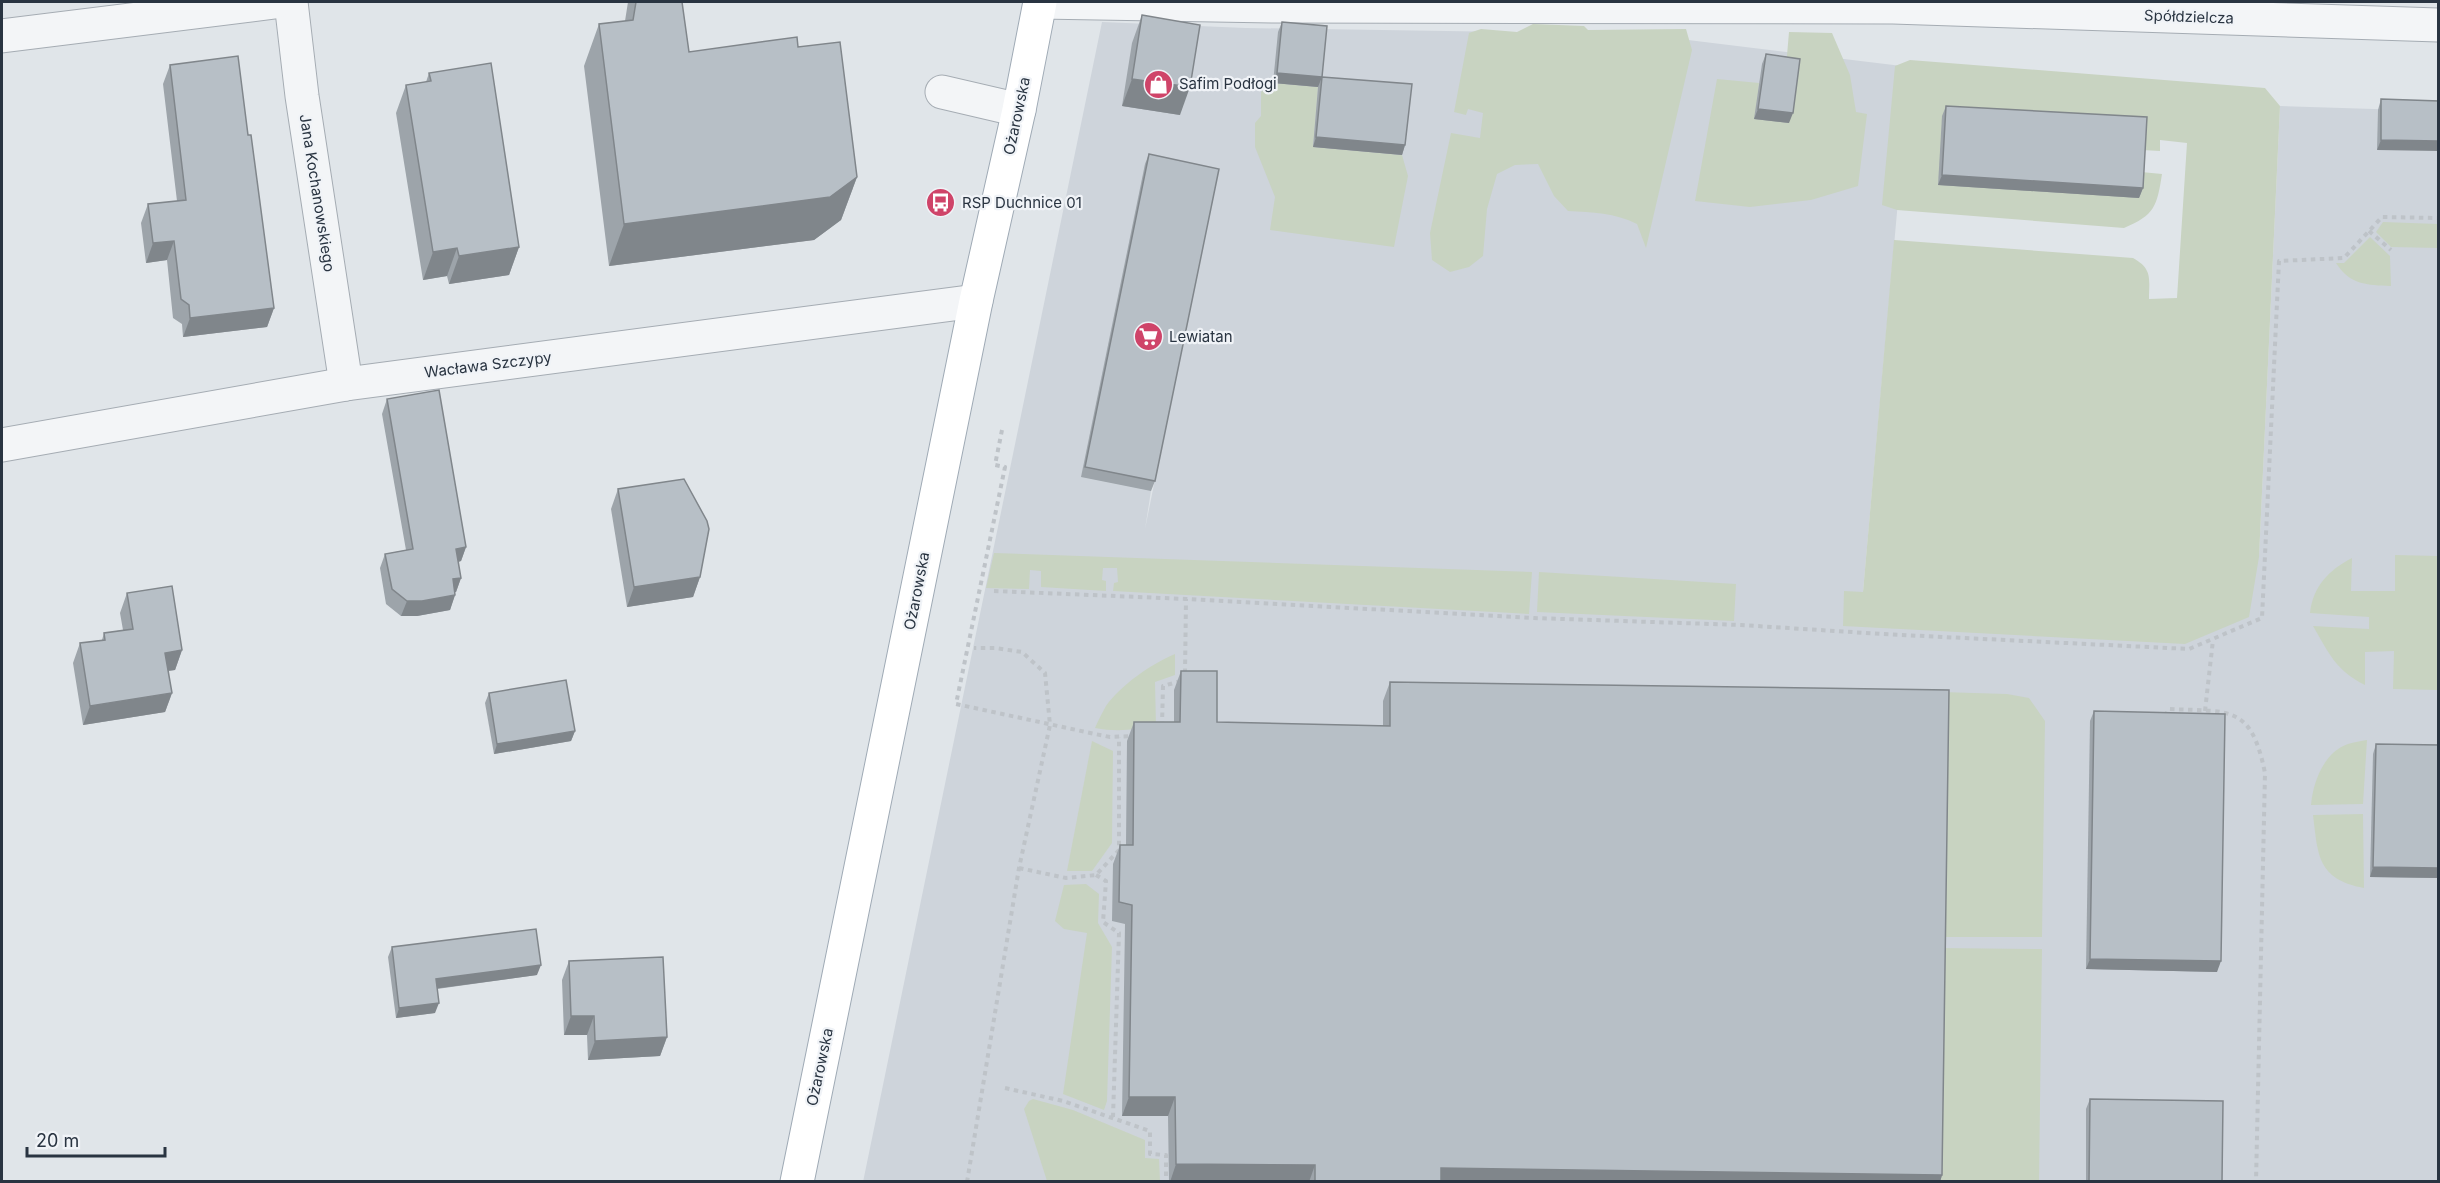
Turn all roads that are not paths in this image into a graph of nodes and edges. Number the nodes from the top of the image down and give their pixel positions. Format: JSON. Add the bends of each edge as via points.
{"nodes":[{"id":1,"x":275,"y":2,"type":"edge"},
{"id":2,"x":291,"y":2,"type":"edge"},
{"id":3,"x":1040,"y":2,"type":"edge"},
{"id":4,"x":2439,"y":25,"type":"edge"},
{"id":5,"x":2,"y":36,"type":"edge"},
{"id":6,"x":942,"y":92,"type":"dead end"},
{"id":7,"x":1019,"y":110,"type":"junction"},
{"id":8,"x":976,"y":301,"type":"junction"},
{"id":9,"x":346,"y":384,"type":"junction"},
{"id":10,"x":2,"y":445,"type":"edge"},
{"id":11,"x":797,"y":1182,"type":"edge"}],
"edges":[{"from":1,"to":5,"type":"street"},
{"from":2,"to":9,"type":"street","name":"Jana Kochanowskiego"},
{"from":3,"to":4,"type":"street","name":"Spółdzielcza","via":[[1893,7]]},
{"from":3,"to":7,"type":"main road","name":"Ożarowska"},
{"from":6,"to":7,"type":"street"},
{"from":7,"to":8,"type":"main road","name":"Ożarowska"},
{"from":8,"to":9,"type":"street","name":"Wacława Szczypy"},
{"from":8,"to":11,"type":"main road","name":"Ożarowska"},
{"from":9,"to":10,"type":"street","name":"Wacława Szczypy"}]}
